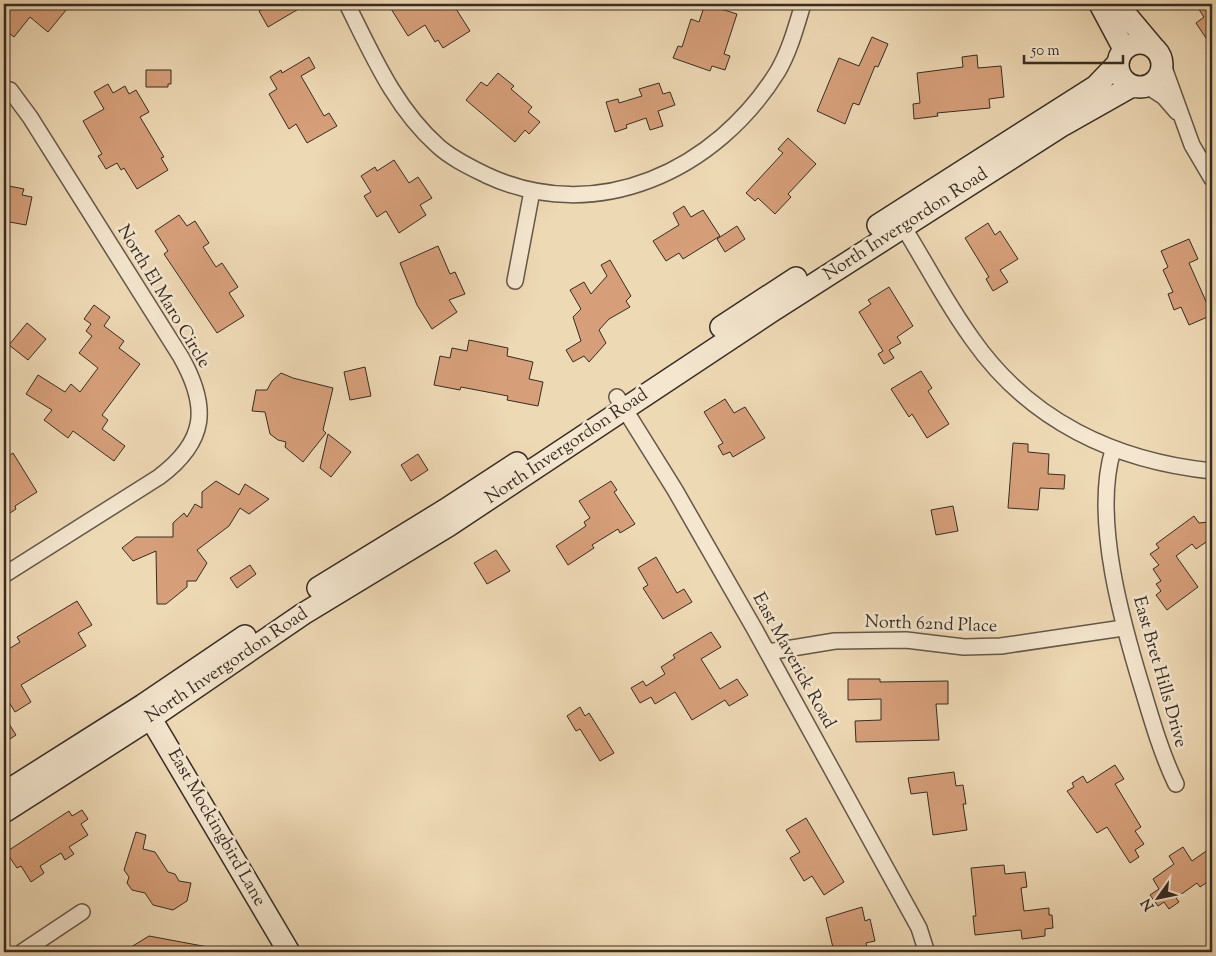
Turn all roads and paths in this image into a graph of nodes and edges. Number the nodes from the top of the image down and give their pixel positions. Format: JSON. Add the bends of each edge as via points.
{"nodes":[{"id":1,"x":347,"y":4,"type":"edge"},
{"id":2,"x":803,"y":4,"type":"edge"},
{"id":3,"x":1116,"y":9,"type":"edge"},
{"id":4,"x":1158,"y":55,"type":"junction"},
{"id":5,"x":1121,"y":56,"type":"junction"},
{"id":6,"x":1140,"y":86,"type":"junction"},
{"id":7,"x":4,"y":93,"type":"edge"},
{"id":8,"x":1180,"y":115,"type":"junction"},
{"id":9,"x":1212,"y":179,"type":"edge"},
{"id":10,"x":532,"y":191,"type":"junction"},
{"id":11,"x":899,"y":220,"type":"junction"},
{"id":12,"x":515,"y":281,"type":"dead end"},
{"id":13,"x":621,"y":403,"type":"junction"},
{"id":14,"x":1113,"y":450,"type":"junction"},
{"id":15,"x":1212,"y":471,"type":"edge"},
{"id":16,"x":4,"y":575,"type":"edge"},
{"id":17,"x":1123,"y":628,"type":"junction"},
{"id":18,"x":768,"y":652,"type":"junction"},
{"id":19,"x":147,"y":711,"type":"junction"},
{"id":20,"x":1176,"y":784,"type":"dead end"},
{"id":21,"x":4,"y":793,"type":"edge"},
{"id":22,"x":4,"y":812,"type":"edge"},
{"id":23,"x":82,"y":912,"type":"dead end"},
{"id":24,"x":926,"y":950,"type":"dead end"},
{"id":25,"x":22,"y":952,"type":"edge"},
{"id":26,"x":289,"y":952,"type":"edge"}],
"edges":[{"from":1,"to":10,"type":"street","via":[[397,100],[424,132],[439,147],[476,170]]},
{"from":2,"to":10,"type":"street","via":[[793,40],[778,70],[736,125],[709,148],[682,166],[627,188],[578,194]]},
{"from":3,"to":4,"type":"street"},
{"from":3,"to":5,"type":"street"},
{"from":4,"to":5,"type":"street","via":[[1142,43],[1129,45]]},
{"from":4,"to":6,"type":"street","name":"North Invergordon Road","via":[[1159,77]]},
{"from":4,"to":8,"type":"street","via":[[1173,87]]},
{"from":5,"to":6,"type":"street","via":[[1121,77]]},
{"from":5,"to":11,"type":"street","name":"North Invergordon Road","via":[[1096,86]]},
{"from":6,"to":8,"type":"street","via":[[1164,97]]},
{"from":6,"to":11,"type":"street","name":"North Invergordon Road","via":[[1063,125]]},
{"from":7,"to":16,"type":"street","name":"North El Maro Circle","via":[[10,90],[30,117],[180,355],[193,379],[200,406],[194,442],[179,462]]},
{"from":8,"to":9,"type":"street","via":[[1192,145]]},
{"from":10,"to":12,"type":"street"},
{"from":11,"to":13,"type":"street","name":"North Invergordon Road","via":[[765,298]]},
{"from":11,"to":14,"type":"street","via":[[972,340],[1004,378],[1059,422]]},
{"from":13,"to":18,"type":"street","name":"East Maverick Road"},
{"from":13,"to":19,"type":"street","name":"North Invergordon Road","via":[[296,602]]},
{"from":14,"to":15,"type":"street","via":[[1178,468]]},
{"from":14,"to":17,"type":"street","name":"East Bret Hills Drive","via":[[1106,503]]},
{"from":17,"to":18,"type":"street","name":"North 62nd Place","via":[[1001,646],[964,647],[906,640],[835,641]]},
{"from":17,"to":20,"type":"street","name":"East Bret Hills Drive","via":[[1164,759]]},
{"from":18,"to":24,"type":"street","name":"East Maverick Road","via":[[919,928]]},
{"from":19,"to":21,"type":"street","name":"North Invergordon Road"},
{"from":19,"to":22,"type":"street","name":"North Invergordon Road"},
{"from":19,"to":26,"type":"street","name":"East Mockingbird Lane"},
{"from":23,"to":25,"type":"street"}]}
